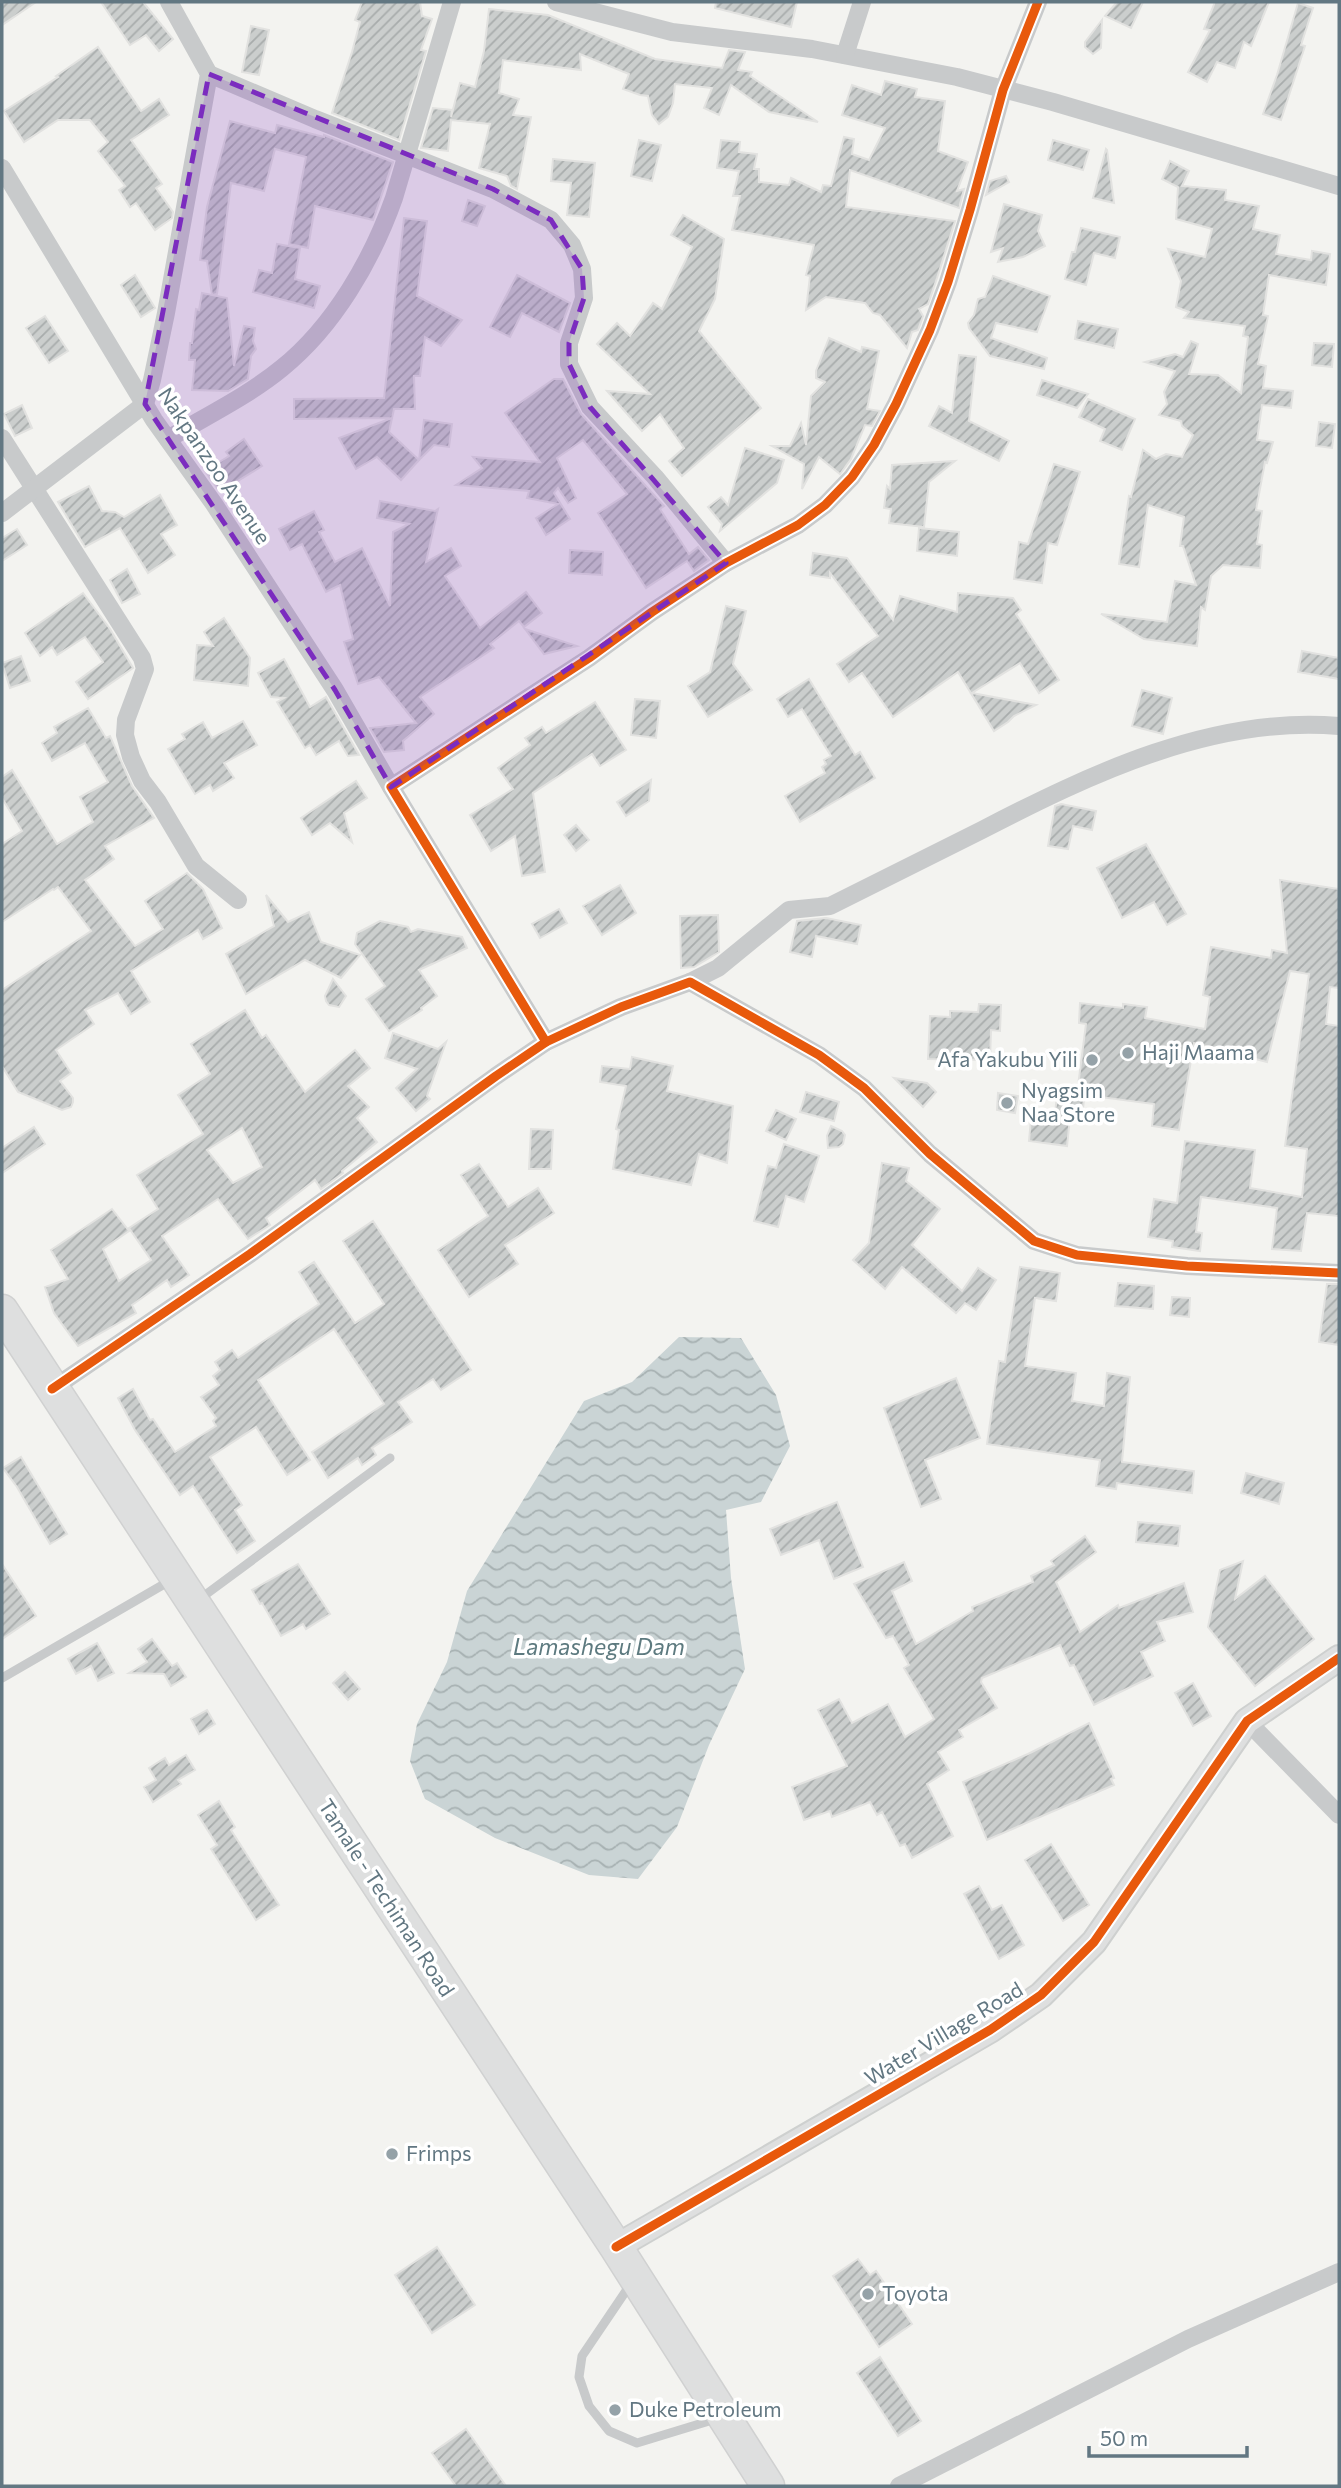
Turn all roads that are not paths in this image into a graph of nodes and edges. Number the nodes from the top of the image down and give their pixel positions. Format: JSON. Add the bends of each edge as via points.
{"nodes":[{"id":1,"x":169,"y":2,"type":"edge"},
{"id":2,"x":452,"y":2,"type":"edge"},
{"id":3,"x":556,"y":2,"type":"edge"},
{"id":4,"x":862,"y":2,"type":"edge"},
{"id":5,"x":1038,"y":2,"type":"edge"},
{"id":6,"x":845,"y":55,"type":"junction"},
{"id":7,"x":209,"y":74,"type":"junction"},
{"id":8,"x":1003,"y":90,"type":"junction"},
{"id":9,"x":408,"y":155,"type":"junction"},
{"id":10,"x":2,"y":169,"type":"edge"},
{"id":11,"x":1339,"y":186,"type":"edge"},
{"id":12,"x":145,"y":404,"type":"junction"},
{"id":13,"x":2,"y":438,"type":"edge"},
{"id":14,"x":168,"y":439,"type":"junction"},
{"id":15,"x":34,"y":489,"type":"junction"},
{"id":16,"x":2,"y":513,"type":"edge"},
{"id":17,"x":726,"y":564,"type":"junction"},
{"id":18,"x":1339,"y":726,"type":"edge"},
{"id":19,"x":391,"y":787,"type":"junction"},
{"id":20,"x":238,"y":900,"type":"dead end"},
{"id":21,"x":690,"y":982,"type":"junction"},
{"id":22,"x":546,"y":1042,"type":"junction"},
{"id":23,"x":1339,"y":1273,"type":"edge"},
{"id":24,"x":2,"y":1311,"type":"edge"},
{"id":25,"x":52,"y":1390,"type":"junction"},
{"id":26,"x":390,"y":1458,"type":"dead end"},
{"id":27,"x":176,"y":1577,"type":"junction"},
{"id":28,"x":193,"y":1604,"type":"junction"},
{"id":29,"x":1339,"y":1658,"type":"edge"},
{"id":30,"x":2,"y":1678,"type":"edge"},
{"id":31,"x":1247,"y":1721,"type":"junction"},
{"id":32,"x":1339,"y":1815,"type":"edge"},
{"id":33,"x":616,"y":2246,"type":"junction"},
{"id":34,"x":1339,"y":2272,"type":"edge"},
{"id":35,"x":636,"y":2277,"type":"junction"},
{"id":36,"x":724,"y":2417,"type":"junction"},
{"id":37,"x":768,"y":2486,"type":"edge"},
{"id":38,"x":899,"y":2486,"type":"edge"}],
"edges":[{"from":1,"to":7,"type":"street"},
{"from":2,"to":9,"type":"street"},
{"from":3,"to":6,"type":"street","via":[[672,32]]},
{"from":4,"to":6,"type":"street"},
{"from":5,"to":8,"type":"street"},
{"from":6,"to":8,"type":"street"},
{"from":7,"to":9,"type":"street"},
{"from":7,"to":12,"type":"street"},
{"from":8,"to":11,"type":"street"},
{"from":8,"to":17,"type":"street","via":[[948,282],[874,445],[825,505]]},
{"from":9,"to":14,"type":"street","via":[[376,240],[348,291],[317,333],[284,367]]},
{"from":9,"to":17,"type":"street","via":[[492,189],[551,220],[572,245],[582,268],[584,298],[569,343],[569,364],[590,407]]},
{"from":10,"to":12,"type":"street","name":"Nakpanzoo Avenue"},
{"from":12,"to":14,"type":"street","name":"Nakpanzoo Avenue"},
{"from":12,"to":15,"type":"street"},
{"from":13,"to":15,"type":"street"},
{"from":14,"to":19,"type":"street","name":"Nakpanzoo Avenue","via":[[335,690]]},
{"from":15,"to":16,"type":"street"},
{"from":15,"to":20,"type":"street","via":[[142,658],[145,669],[125,735],[142,781],[196,866]]},
{"from":17,"to":19,"type":"street"},
{"from":18,"to":21,"type":"street","via":[[1240,731],[1143,755],[1058,791],[830,906],[789,911],[718,968]]},
{"from":19,"to":22,"type":"street","name":"Nakpanzoo Avenue"},
{"from":21,"to":22,"type":"street"},
{"from":21,"to":23,"type":"street","via":[[819,1055],[864,1088],[930,1154],[1034,1241],[1077,1255]]},
{"from":22,"to":25,"type":"street"},
{"from":24,"to":25,"type":"highway","name":"Tamale - Techiman Road"},
{"from":25,"to":27,"type":"highway","name":"Tamale - Techiman Road"},
{"from":26,"to":28,"type":"lane"},
{"from":27,"to":28,"type":"highway","name":"Tamale - Techiman Road"},
{"from":27,"to":30,"type":"lane"},
{"from":28,"to":33,"type":"highway","name":"Tamale - Techiman Road"},
{"from":29,"to":31,"type":"street","name":"Water Village Road"},
{"from":31,"to":32,"type":"street"},
{"from":31,"to":33,"type":"street","name":"Water Village Road","via":[[1094,1942],[1041,1995],[990,2030]]},
{"from":33,"to":35,"type":"highway","name":"Tamale - Techiman Road"},
{"from":34,"to":38,"type":"street","via":[[1188,2339]]},
{"from":35,"to":36,"type":"highway","name":"Tamale - Techiman Road"},
{"from":35,"to":36,"type":"lane","via":[[582,2356],[579,2377],[589,2406],[609,2431],[637,2443]]},
{"from":36,"to":37,"type":"highway","name":"Tamale - Techiman Road"}]}
